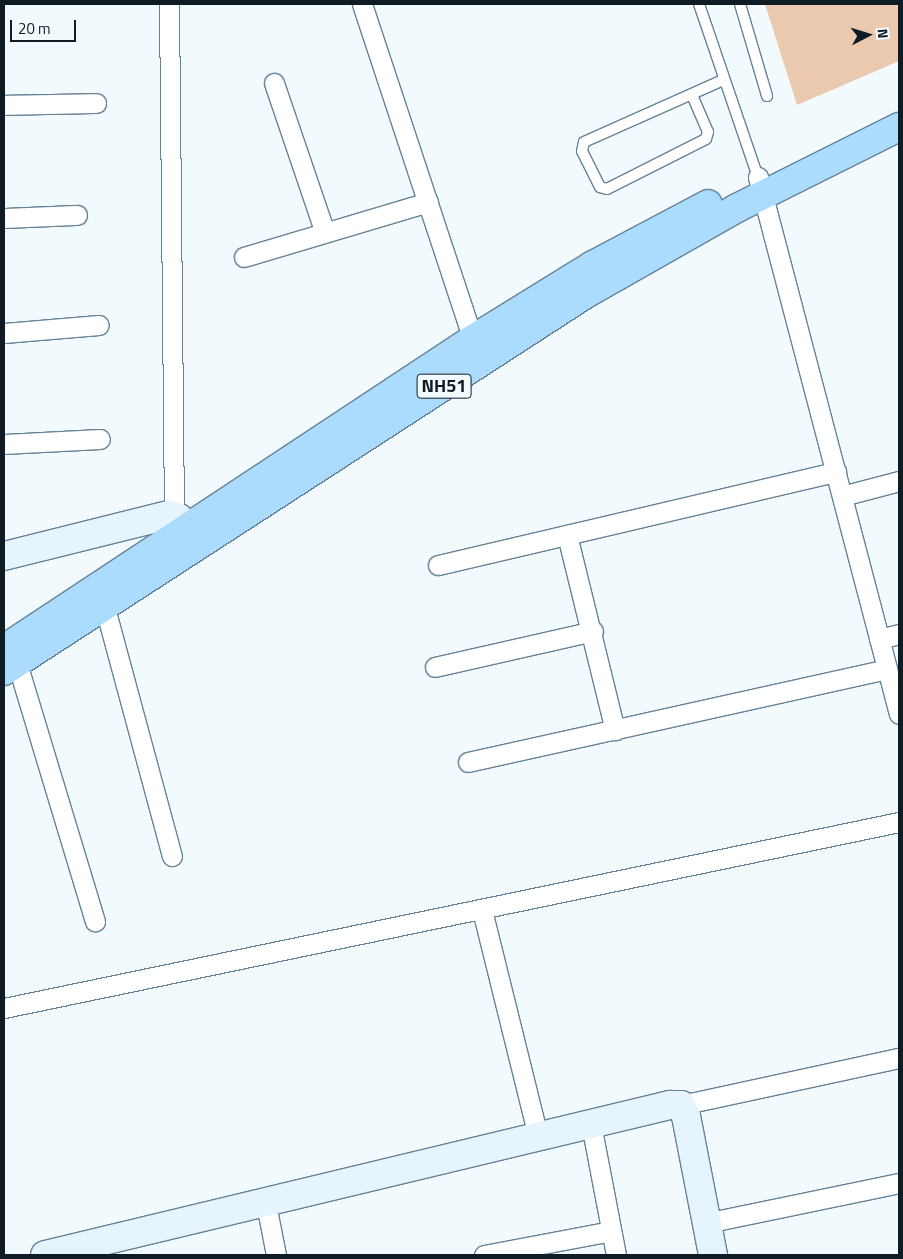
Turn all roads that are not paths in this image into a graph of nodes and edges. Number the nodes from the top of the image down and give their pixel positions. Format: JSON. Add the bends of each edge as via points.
{"nodes":[{"id":1,"x":169,"y":4,"type":"edge"},
{"id":2,"x":362,"y":4,"type":"edge"},
{"id":3,"x":699,"y":4,"type":"edge"},
{"id":4,"x":740,"y":4,"type":"edge"},
{"id":5,"x":723,"y":80,"type":"junction"},
{"id":6,"x":274,"y":83,"type":"dead end"},
{"id":7,"x":692,"y":95,"type":"junction"},
{"id":8,"x":767,"y":96,"type":"dead end"},
{"id":9,"x":96,"y":103,"type":"dead end"},
{"id":10,"x":4,"y":105,"type":"edge"},
{"id":11,"x":899,"y":108,"type":"edge"},
{"id":12,"x":899,"y":128,"type":"edge"},
{"id":13,"x":761,"y":186,"type":"junction"},
{"id":14,"x":428,"y":202,"type":"junction"},
{"id":15,"x":77,"y":215,"type":"dead end"},
{"id":16,"x":4,"y":218,"type":"edge"},
{"id":17,"x":325,"y":233,"type":"junction"},
{"id":18,"x":244,"y":257,"type":"dead end"},
{"id":19,"x":99,"y":326,"type":"dead end"},
{"id":20,"x":4,"y":333,"type":"edge"},
{"id":21,"x":474,"y":340,"type":"junction"},
{"id":22,"x":100,"y":439,"type":"dead end"},
{"id":23,"x":4,"y":444,"type":"edge"},
{"id":24,"x":836,"y":472,"type":"junction"},
{"id":25,"x":899,"y":481,"type":"edge"},
{"id":26,"x":842,"y":496,"type":"junction"},
{"id":27,"x":177,"y":524,"type":"junction"},
{"id":28,"x":567,"y":535,"type":"junction"},
{"id":29,"x":4,"y":556,"type":"edge"},
{"id":30,"x":438,"y":565,"type":"dead end"},
{"id":31,"x":105,"y":608,"type":"junction"},
{"id":32,"x":593,"y":631,"type":"junction"},
{"id":33,"x":899,"y":634,"type":"edge"},
{"id":34,"x":879,"y":639,"type":"junction"},
{"id":35,"x":8,"y":661,"type":"edge"},
{"id":36,"x":435,"y":667,"type":"dead end"},
{"id":37,"x":887,"y":669,"type":"junction"},
{"id":38,"x":899,"y":714,"type":"edge"},
{"id":39,"x":615,"y":730,"type":"junction"},
{"id":40,"x":468,"y":762,"type":"dead end"},
{"id":41,"x":899,"y":822,"type":"edge"},
{"id":42,"x":172,"y":856,"type":"dead end"},
{"id":43,"x":482,"y":910,"type":"junction"},
{"id":44,"x":95,"y":922,"type":"dead end"},
{"id":45,"x":4,"y":1008,"type":"edge"},
{"id":46,"x":899,"y":1058,"type":"edge"},
{"id":47,"x":681,"y":1105,"type":"junction"},
{"id":48,"x":591,"y":1124,"type":"junction"},
{"id":49,"x":538,"y":1136,"type":"junction"},
{"id":50,"x":899,"y":1183,"type":"edge"},
{"id":51,"x":266,"y":1204,"type":"junction"},
{"id":52,"x":706,"y":1223,"type":"junction"},
{"id":53,"x":611,"y":1231,"type":"junction"},
{"id":54,"x":46,"y":1255,"type":"edge"},
{"id":55,"x":276,"y":1255,"type":"edge"},
{"id":56,"x":484,"y":1255,"type":"edge"},
{"id":57,"x":616,"y":1255,"type":"edge"},
{"id":58,"x":713,"y":1255,"type":"edge"}],
"edges":[{"from":1,"to":27,"type":"street"},
{"from":2,"to":14,"type":"street"},
{"from":3,"to":5,"type":"lane"},
{"from":4,"to":8,"type":"lane"},
{"from":5,"to":7,"type":"lane"},
{"from":5,"to":13,"type":"lane"},
{"from":6,"to":17,"type":"street"},
{"from":7,"to":7,"type":"lane","via":[[584,142],[582,151],[600,187],[607,189],[706,139],[708,132]]},
{"from":9,"to":10,"type":"street"},
{"from":11,"to":13,"type":"highway","number":"NH51"},
{"from":12,"to":13,"type":"highway","number":"NH51"},
{"from":13,"to":21,"type":"highway","number":"NH51","via":[[593,265]]},
{"from":13,"to":24,"type":"street"},
{"from":13,"to":31,"type":"highway","number":"NH51","via":[[584,295]]},
{"from":14,"to":17,"type":"street"},
{"from":14,"to":21,"type":"street"},
{"from":15,"to":16,"type":"street"},
{"from":17,"to":18,"type":"street"},
{"from":19,"to":20,"type":"street"},
{"from":21,"to":27,"type":"highway","number":"NH51"},
{"from":22,"to":23,"type":"street"},
{"from":24,"to":26,"type":"street"},
{"from":24,"to":28,"type":"street"},
{"from":25,"to":26,"type":"street"},
{"from":26,"to":34,"type":"street"},
{"from":27,"to":29,"type":"street"},
{"from":27,"to":35,"type":"highway","number":"NH51"},
{"from":28,"to":30,"type":"street"},
{"from":28,"to":32,"type":"street"},
{"from":31,"to":35,"type":"highway","number":"NH51"},
{"from":31,"to":42,"type":"street"},
{"from":32,"to":36,"type":"street"},
{"from":32,"to":39,"type":"street"},
{"from":33,"to":34,"type":"street"},
{"from":34,"to":37,"type":"street"},
{"from":35,"to":44,"type":"street"},
{"from":37,"to":38,"type":"street"},
{"from":37,"to":39,"type":"street"},
{"from":39,"to":40,"type":"street"},
{"from":41,"to":43,"type":"street"},
{"from":43,"to":45,"type":"street"},
{"from":43,"to":49,"type":"street"},
{"from":46,"to":47,"type":"street"},
{"from":47,"to":48,"type":"street"},
{"from":47,"to":52,"type":"street","via":[[686,1116]]},
{"from":48,"to":49,"type":"street"},
{"from":48,"to":53,"type":"street"},
{"from":49,"to":51,"type":"street"},
{"from":50,"to":52,"type":"street"},
{"from":51,"to":54,"type":"street"},
{"from":51,"to":55,"type":"street"},
{"from":52,"to":58,"type":"street"},
{"from":53,"to":56,"type":"street"},
{"from":53,"to":57,"type":"street"}]}
